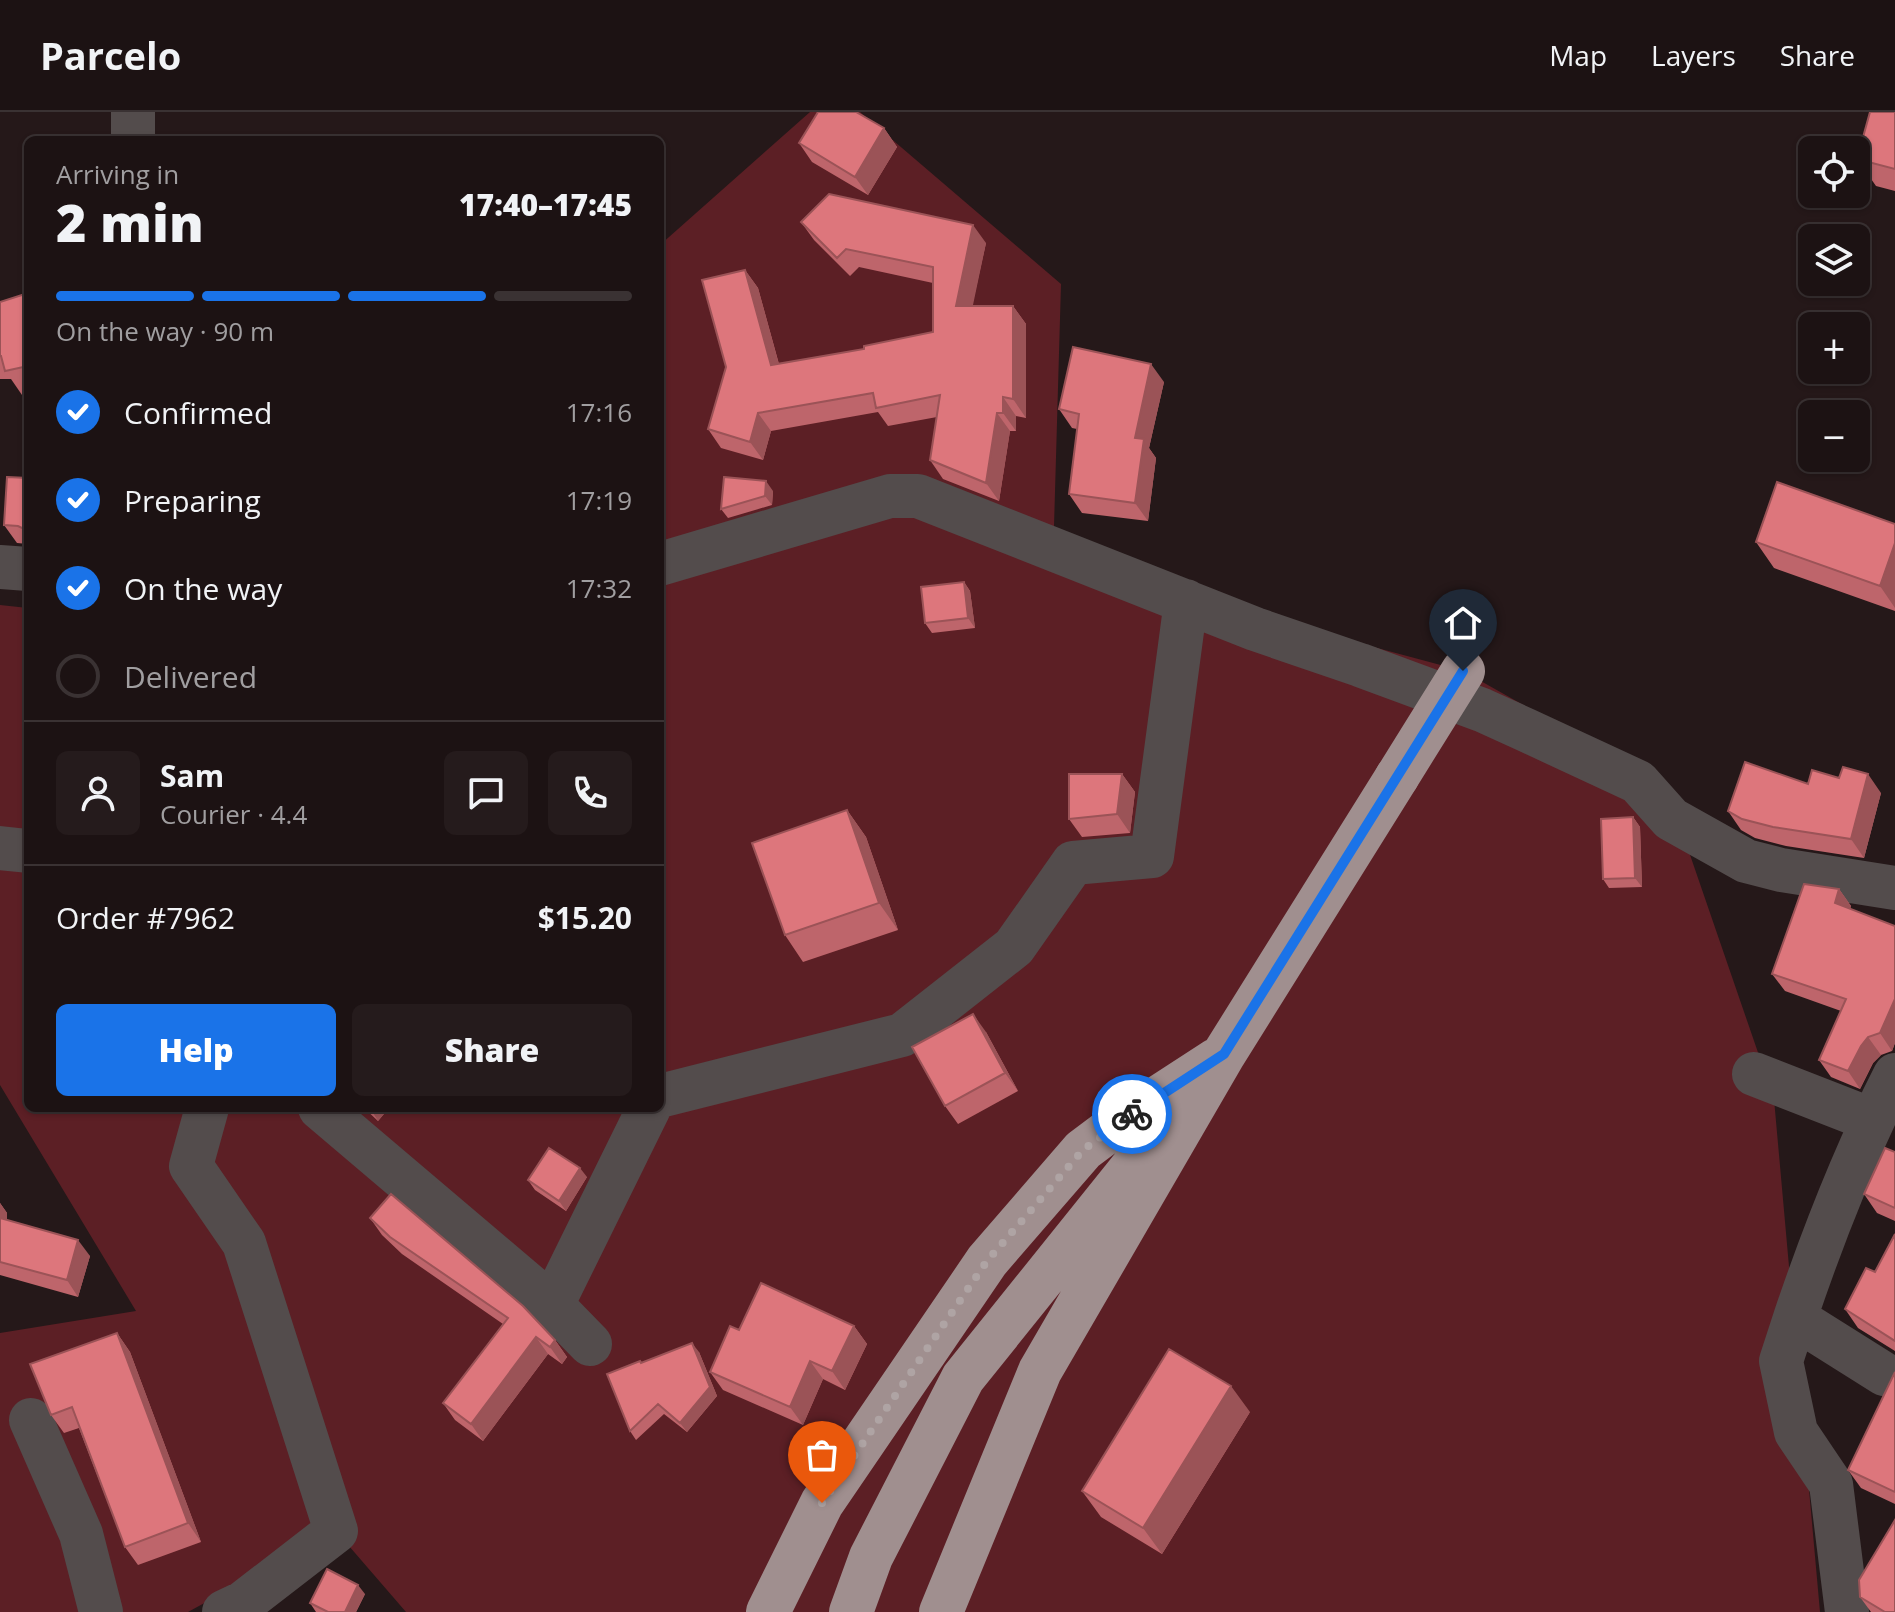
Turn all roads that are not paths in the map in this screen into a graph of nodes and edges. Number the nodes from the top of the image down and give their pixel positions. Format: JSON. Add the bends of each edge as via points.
{"nodes":[{"id":1,"x":133,"y":112,"type":"edge"},
{"id":2,"x":133,"y":136,"type":"edge"},
{"id":3,"x":664,"y":563,"type":"edge"},
{"id":4,"x":0,"y":567,"type":"edge"},
{"id":5,"x":24,"y":569,"type":"edge"},
{"id":6,"x":1186,"y":601,"type":"junction"},
{"id":7,"x":1463,"y":671,"type":"dead end"},
{"id":8,"x":0,"y":848,"type":"edge"},
{"id":9,"x":24,"y":851,"type":"edge"},
{"id":10,"x":1895,"y":888,"type":"edge"},
{"id":11,"x":1224,"y":1054,"type":"junction"},
{"id":12,"x":1754,"y":1074,"type":"dead end"},
{"id":13,"x":1895,"y":1075,"type":"edge"},
{"id":14,"x":664,"y":1095,"type":"edge"},
{"id":15,"x":206,"y":1112,"type":"edge"},
{"id":16,"x":325,"y":1112,"type":"edge"},
{"id":17,"x":647,"y":1112,"type":"edge"},
{"id":18,"x":1872,"y":1120,"type":"junction"},
{"id":19,"x":552,"y":1305,"type":"junction"},
{"id":20,"x":1795,"y":1318,"type":"junction"},
{"id":21,"x":590,"y":1344,"type":"dead end"},
{"id":22,"x":1884,"y":1374,"type":"dead end"},
{"id":23,"x":31,"y":1420,"type":"dead end"},
{"id":24,"x":101,"y":1612,"type":"edge"},
{"id":25,"x":224,"y":1612,"type":"edge"},
{"id":26,"x":768,"y":1612,"type":"edge"},
{"id":27,"x":851,"y":1612,"type":"edge"},
{"id":28,"x":941,"y":1612,"type":"edge"},
{"id":29,"x":1847,"y":1612,"type":"edge"}],
"edges":[{"from":1,"to":2,"type":"street"},
{"from":3,"to":6,"type":"street","via":[[890,496],[918,496]]},
{"from":4,"to":5,"type":"street"},
{"from":6,"to":10,"type":"street","via":[[1482,710],[1638,782],[1671,819],[1746,861]]},
{"from":6,"to":14,"type":"street","via":[[1152,856],[1073,863],[1014,947],[902,1035]]},
{"from":7,"to":11,"type":"highway","bridge":true},
{"from":8,"to":9,"type":"street"},
{"from":11,"to":26,"type":"highway","via":[[1083,1150],[987,1261],[822,1503]]},
{"from":11,"to":27,"type":"highway","via":[[963,1378],[871,1557]]},
{"from":11,"to":28,"type":"highway","via":[[1040,1371]]},
{"from":12,"to":18,"type":"street"},
{"from":13,"to":18,"type":"street"},
{"from":15,"to":25,"type":"street","via":[[191,1166],[244,1243],[336,1531]]},
{"from":16,"to":19,"type":"street"},
{"from":17,"to":19,"type":"street"},
{"from":18,"to":20,"type":"street"},
{"from":19,"to":21,"type":"street"},
{"from":20,"to":22,"type":"street"},
{"from":20,"to":29,"type":"street","via":[[1781,1361],[1796,1432],[1831,1484]]},
{"from":23,"to":24,"type":"street","via":[[81,1534]]}]}
